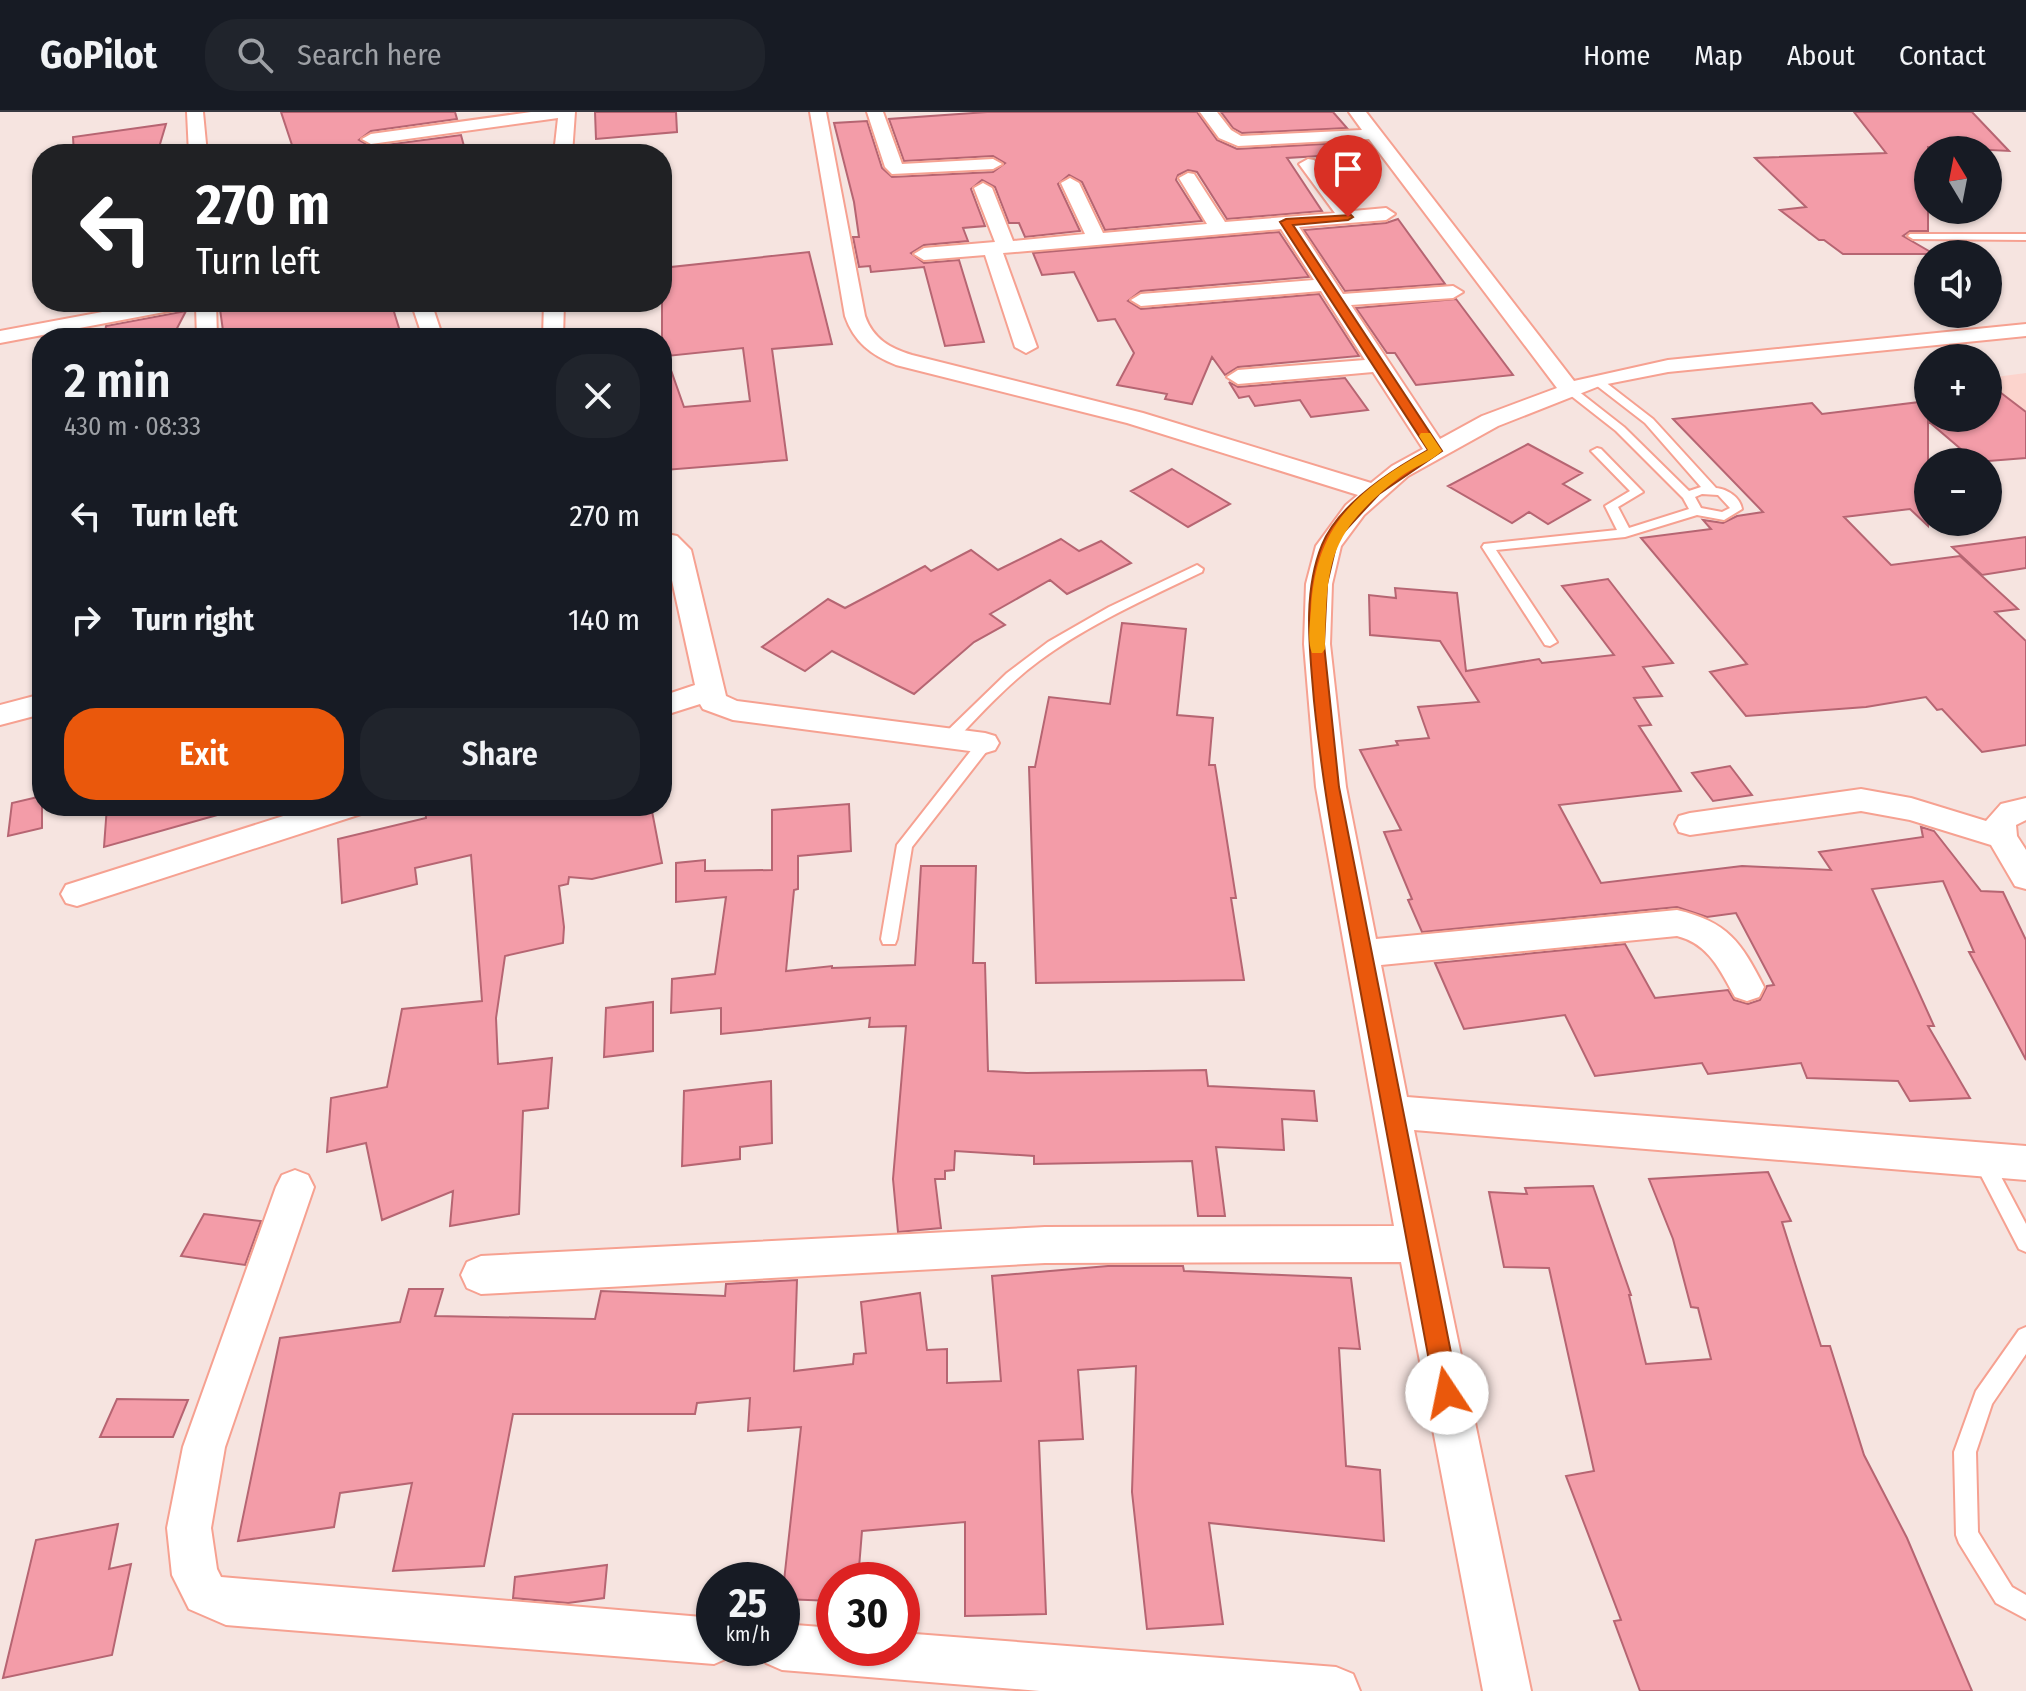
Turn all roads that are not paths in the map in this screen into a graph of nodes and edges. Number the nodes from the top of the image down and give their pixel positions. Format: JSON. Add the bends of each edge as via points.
{"nodes":[{"id":1,"x":195,"y":112,"type":"edge"},
{"id":2,"x":567,"y":112,"type":"edge"},
{"id":3,"x":818,"y":112,"type":"edge"},
{"id":4,"x":875,"y":112,"type":"edge"},
{"id":5,"x":1208,"y":112,"type":"edge"},
{"id":6,"x":1357,"y":112,"type":"edge"},
{"id":7,"x":1374,"y":134,"type":"junction"},
{"id":8,"x":371,"y":140,"type":"edge"},
{"id":9,"x":197,"y":144,"type":"edge"},
{"id":10,"x":564,"y":144,"type":"edge"},
{"id":11,"x":993,"y":164,"type":"dead end"},
{"id":12,"x":1308,"y":164,"type":"dead end"},
{"id":13,"x":1188,"y":178,"type":"dead end"},
{"id":14,"x":1070,"y":183,"type":"dead end"},
{"id":15,"x":983,"y":188,"type":"dead end"},
{"id":16,"x":1386,"y":214,"type":"dead end"},
{"id":17,"x":1348,"y":217,"type":"junction"},
{"id":18,"x":1286,"y":222,"type":"junction"},
{"id":19,"x":1219,"y":228,"type":"junction"},
{"id":20,"x":1913,"y":236,"type":"dead end"},
{"id":21,"x":2026,"y":237,"type":"edge"},
{"id":22,"x":1097,"y":239,"type":"junction"},
{"id":23,"x":999,"y":247,"type":"junction"},
{"id":24,"x":924,"y":254,"type":"dead end"},
{"id":25,"x":1332,"y":292,"type":"junction"},
{"id":26,"x":1453,"y":292,"type":"dead end"},
{"id":27,"x":1141,"y":300,"type":"dead end"},
{"id":28,"x":135,"y":312,"type":"edge"},
{"id":29,"x":49,"y":328,"type":"edge"},
{"id":30,"x":2026,"y":330,"type":"edge"},
{"id":31,"x":32,"y":331,"type":"edge"},
{"id":32,"x":0,"y":337,"type":"edge"},
{"id":33,"x":1026,"y":347,"type":"dead end"},
{"id":34,"x":1378,"y":365,"type":"junction"},
{"id":35,"x":1238,"y":377,"type":"dead end"},
{"id":36,"x":1582,"y":384,"type":"junction"},
{"id":37,"x":1436,"y":451,"type":"junction"},
{"id":38,"x":1597,"y":451,"type":"dead end"},
{"id":39,"x":1711,"y":490,"type":"junction"},
{"id":40,"x":1374,"y":492,"type":"junction"},
{"id":41,"x":1688,"y":496,"type":"junction"},
{"id":42,"x":1696,"y":511,"type":"junction"},
{"id":43,"x":1625,"y":533,"type":"junction"},
{"id":44,"x":672,"y":545,"type":"edge"},
{"id":45,"x":1197,"y":569,"type":"dead end"},
{"id":46,"x":1550,"y":642,"type":"dead end"},
{"id":47,"x":708,"y":691,"type":"junction"},
{"id":48,"x":672,"y":703,"type":"edge"},
{"id":49,"x":32,"y":707,"type":"edge"},
{"id":50,"x":0,"y":715,"type":"edge"},
{"id":51,"x":949,"y":738,"type":"junction"},
{"id":52,"x":985,"y":743,"type":"joint"},
{"id":53,"x":2026,"y":809,"type":"edge"},
{"id":54,"x":319,"y":816,"type":"edge"},
{"id":55,"x":1690,"y":824,"type":"dead end"},
{"id":56,"x":2002,"y":837,"type":"junction"},
{"id":57,"x":2026,"y":877,"type":"edge"},
{"id":58,"x":77,"y":894,"type":"dead end"},
{"id":59,"x":889,"y":939,"type":"dead end"},
{"id":60,"x":1362,"y":954,"type":"junction"},
{"id":61,"x":1747,"y":987,"type":"dead end"},
{"id":62,"x":1392,"y":1112,"type":"junction"},
{"id":63,"x":1982,"y":1159,"type":"junction"},
{"id":64,"x":2026,"y":1163,"type":"edge"},
{"id":65,"x":295,"y":1187,"type":"dead end"},
{"id":66,"x":2026,"y":1243,"type":"edge"},
{"id":67,"x":1417,"y":1244,"type":"junction"},
{"id":68,"x":481,"y":1275,"type":"dead end"},
{"id":69,"x":2026,"y":1337,"type":"edge"},
{"id":70,"x":2026,"y":1608,"type":"edge"},
{"id":71,"x":696,"y":1640,"type":"edge"},
{"id":72,"x":800,"y":1648,"type":"edge"},
{"id":73,"x":1336,"y":1691,"type":"edge"},
{"id":74,"x":1507,"y":1691,"type":"edge"}],
"edges":[{"from":1,"to":9,"type":"street"},
{"from":2,"to":8,"type":"street"},
{"from":2,"to":10,"type":"street"},
{"from":3,"to":40,"type":"street","via":[[855,316],[873,346],[904,360],[1135,418]]},
{"from":4,"to":11,"type":"street","via":[[898,170]]},
{"from":5,"to":7,"type":"street","via":[[1225,134],[1238,141]]},
{"from":6,"to":7,"type":"street"},
{"from":7,"to":36,"type":"street"},
{"from":12,"to":17,"type":"street"},
{"from":13,"to":19,"type":"street"},
{"from":14,"to":22,"type":"street"},
{"from":15,"to":23,"type":"street"},
{"from":16,"to":17,"type":"street"},
{"from":17,"to":18,"type":"street"},
{"from":18,"to":19,"type":"street"},
{"from":18,"to":25,"type":"street"},
{"from":19,"to":22,"type":"street"},
{"from":20,"to":21,"type":"lane"},
{"from":22,"to":23,"type":"street"},
{"from":23,"to":24,"type":"street"},
{"from":23,"to":33,"type":"street"},
{"from":25,"to":26,"type":"street"},
{"from":25,"to":27,"type":"street"},
{"from":25,"to":34,"type":"street"},
{"from":28,"to":29,"type":"street"},
{"from":30,"to":36,"type":"street","via":[[1668,366]]},
{"from":31,"to":32,"type":"street"},
{"from":34,"to":35,"type":"street"},
{"from":34,"to":37,"type":"street"},
{"from":36,"to":37,"type":"street","via":[[1490,421]]},
{"from":36,"to":39,"type":"lane","via":[[1649,421]]},
{"from":36,"to":41,"type":"lane"},
{"from":37,"to":40,"type":"street"},
{"from":38,"to":43,"type":"lane","via":[[1637,492],[1611,506]]},
{"from":39,"to":41,"type":"lane"},
{"from":39,"to":42,"type":"lane","via":[[1730,497],[1736,509],[1724,516]]},
{"from":40,"to":60,"type":"street","via":[[1329,546],[1319,584],[1317,644],[1331,787]]},
{"from":41,"to":42,"type":"lane"},
{"from":42,"to":43,"type":"lane"},
{"from":43,"to":46,"type":"lane","via":[[1488,547]]},
{"from":44,"to":47,"type":"street","via":[[678,550]]},
{"from":45,"to":51,"type":"lane","via":[[1076,630],[997,688]]},
{"from":47,"to":48,"type":"street"},
{"from":47,"to":51,"type":"street","via":[[713,702],[733,710]]},
{"from":49,"to":50,"type":"street"},
{"from":51,"to":52,"type":"street"},
{"from":52,"to":59,"type":"lane","via":[[905,845]]},
{"from":53,"to":56,"type":"street","via":[[2001,821]]},
{"from":54,"to":58,"type":"street"},
{"from":55,"to":56,"type":"street","via":[[1861,800]]},
{"from":56,"to":57,"type":"street"},
{"from":60,"to":61,"type":"street","via":[[1677,923],[1701,927],[1720,940]]},
{"from":60,"to":62,"type":"street"},
{"from":62,"to":63,"type":"street"},
{"from":62,"to":67,"type":"street"},
{"from":63,"to":64,"type":"street"},
{"from":63,"to":66,"type":"lane"},
{"from":65,"to":71,"type":"street","via":[[204,1447],[189,1528],[195,1575],[205,1593],[226,1602]]},
{"from":67,"to":68,"type":"street","via":[[1045,1245]]},
{"from":67,"to":74,"type":"street"},
{"from":69,"to":70,"type":"lane","via":[[1983,1398],[1965,1452],[1967,1535],[2004,1595]]},
{"from":72,"to":73,"type":"street"}]}
